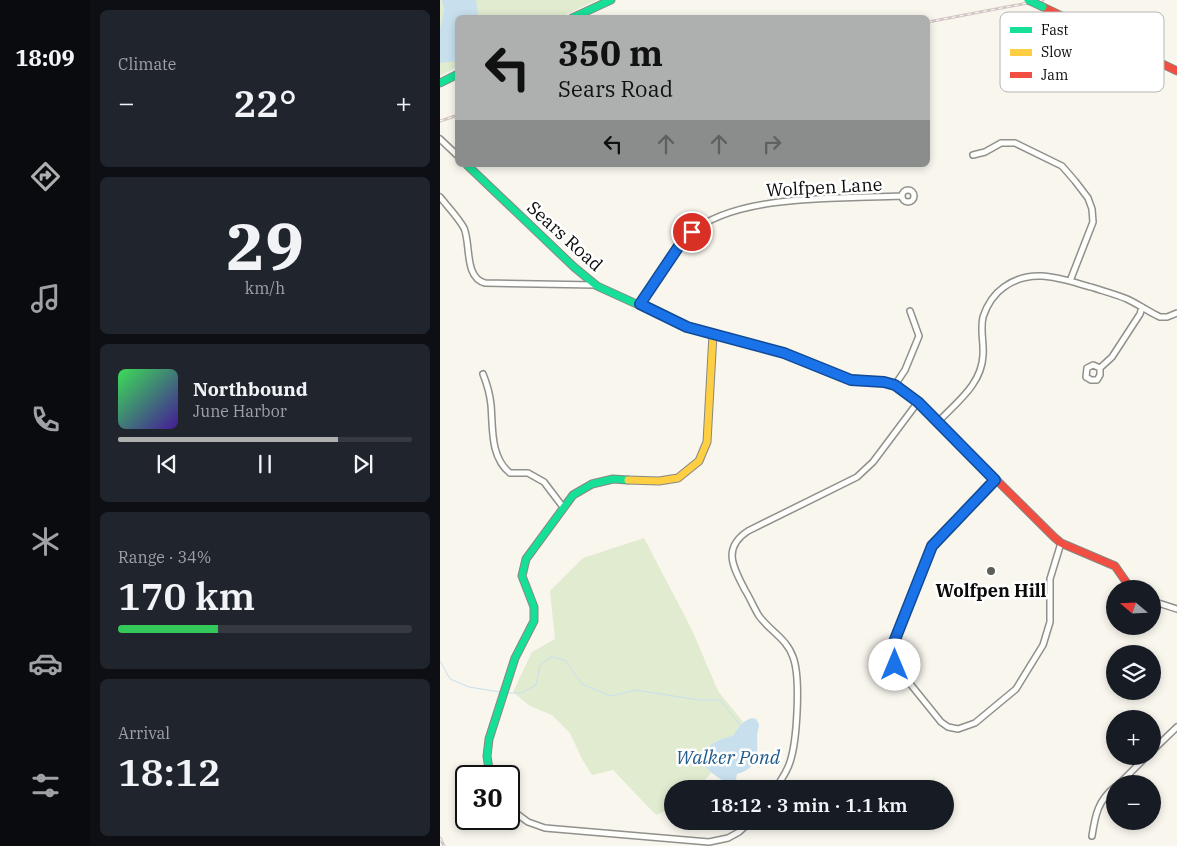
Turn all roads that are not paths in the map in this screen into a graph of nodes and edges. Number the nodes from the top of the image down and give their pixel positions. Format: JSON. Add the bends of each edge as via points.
{"nodes":[{"id":1,"x":611,"y":0,"type":"edge"},
{"id":2,"x":1028,"y":0,"type":"edge"},
{"id":3,"x":1053,"y":12,"type":"edge"},
{"id":4,"x":578,"y":15,"type":"edge"},
{"id":5,"x":1164,"y":65,"type":"edge"},
{"id":6,"x":1177,"y":71,"type":"edge"},
{"id":7,"x":455,"y":76,"type":"edge"},
{"id":8,"x":440,"y":83,"type":"edge"},
{"id":9,"x":441,"y":143,"type":"edge"},
{"id":10,"x":455,"y":154,"type":"edge"},
{"id":11,"x":973,"y":155,"type":"dead end"},
{"id":12,"x":469,"y":167,"type":"edge"},
{"id":13,"x":902,"y":196,"type":"dead end"},
{"id":14,"x":440,"y":197,"type":"edge"},
{"id":15,"x":1070,"y":281,"type":"junction"},
{"id":16,"x":596,"y":285,"type":"junction"},
{"id":17,"x":640,"y":304,"type":"junction"},
{"id":18,"x":1142,"y":307,"type":"junction"},
{"id":19,"x":910,"y":311,"type":"dead end"},
{"id":20,"x":1177,"y":313,"type":"edge"},
{"id":21,"x":713,"y":334,"type":"junction"},
{"id":22,"x":1100,"y":368,"type":"dead end"},
{"id":23,"x":483,"y":374,"type":"dead end"},
{"id":24,"x":895,"y":385,"type":"junction"},
{"id":25,"x":918,"y":402,"type":"junction"},
{"id":26,"x":938,"y":422,"type":"junction"},
{"id":27,"x":995,"y":480,"type":"junction"},
{"id":28,"x":563,"y":507,"type":"junction"},
{"id":29,"x":1060,"y":543,"type":"junction"},
{"id":30,"x":1126,"y":580,"type":"edge"},
{"id":31,"x":1161,"y":604,"type":"edge"},
{"id":32,"x":1177,"y":609,"type":"edge"},
{"id":33,"x":1177,"y":727,"type":"edge"},
{"id":34,"x":1161,"y":742,"type":"edge"},
{"id":35,"x":488,"y":765,"type":"edge"},
{"id":36,"x":1138,"y":765,"type":"edge"},
{"id":37,"x":1127,"y":775,"type":"edge"},
{"id":38,"x":780,"y":780,"type":"edge"},
{"id":39,"x":1106,"y":795,"type":"edge"},
{"id":40,"x":520,"y":816,"type":"edge"},
{"id":41,"x":740,"y":830,"type":"edge"},
{"id":42,"x":1092,"y":836,"type":"dead end"},
{"id":43,"x":659,"y":839,"type":"junction"},
{"id":44,"x":658,"y":846,"type":"edge"}],
"edges":[{"from":1,"to":4,"type":"street"},
{"from":2,"to":3,"type":"street","bridge":true},
{"from":5,"to":6,"type":"street"},
{"from":7,"to":8,"type":"street"},
{"from":9,"to":10,"type":"street"},
{"from":11,"to":15,"type":"street","via":[[1002,143],[1015,143],[1062,166],[1076,181],[1088,198],[1093,222]]},
{"from":12,"to":16,"type":"street","name":"Sears Road"},
{"from":13,"to":17,"type":"street","name":"Wolfpen Lane","via":[[759,204],[726,214],[702,225],[683,241]]},
{"from":14,"to":16,"type":"street","via":[[464,228],[472,271],[478,281]]},
{"from":15,"to":18,"type":"street","via":[[1114,294]]},
{"from":15,"to":26,"type":"street","via":[[1034,274],[1023,276],[998,291],[983,319],[980,374]]},
{"from":16,"to":17,"type":"street","name":"Sears Road"},
{"from":17,"to":21,"type":"street","name":"Sears Road","via":[[681,325]]},
{"from":18,"to":20,"type":"street","via":[[1160,317]]},
{"from":18,"to":22,"type":"street","via":[[1112,358]]},
{"from":19,"to":24,"type":"street","via":[[919,336]]},
{"from":21,"to":24,"type":"street","name":"Sears Road","via":[[795,357],[851,380]]},
{"from":21,"to":28,"type":"street","via":[[707,442],[695,466],[684,475],[669,480],[613,479],[592,484],[572,495]]},
{"from":23,"to":28,"type":"street","via":[[490,396],[500,462],[510,473],[528,473],[544,482]]},
{"from":24,"to":25,"type":"street","name":"Sears Road"},
{"from":25,"to":26,"type":"street","name":"Sears Road"},
{"from":25,"to":38,"type":"street","via":[[874,462],[857,477],[748,531],[733,547],[735,571],[760,616],[788,646],[797,672],[794,745],[790,764]]},
{"from":26,"to":27,"type":"street","name":"Sears Road"},
{"from":27,"to":29,"type":"street","name":"Sears Road"},
{"from":27,"to":29,"type":"street","via":[[932,546],[893,646],[893,659],[898,670],[946,726],[962,728],[975,724],[1016,689],[1048,632],[1050,579]]},
{"from":28,"to":35,"type":"street","via":[[522,569],[522,581],[534,607],[534,621],[515,658],[489,739]]},
{"from":29,"to":30,"type":"street","name":"Sears Road","via":[[1115,566]]},
{"from":31,"to":32,"type":"street"},
{"from":33,"to":34,"type":"street"},
{"from":36,"to":37,"type":"street"},
{"from":39,"to":42,"type":"street","via":[[1099,805]]},
{"from":40,"to":43,"type":"street","via":[[545,828]]},
{"from":41,"to":43,"type":"street","via":[[720,840]]},
{"from":43,"to":44,"type":"street"}]}
